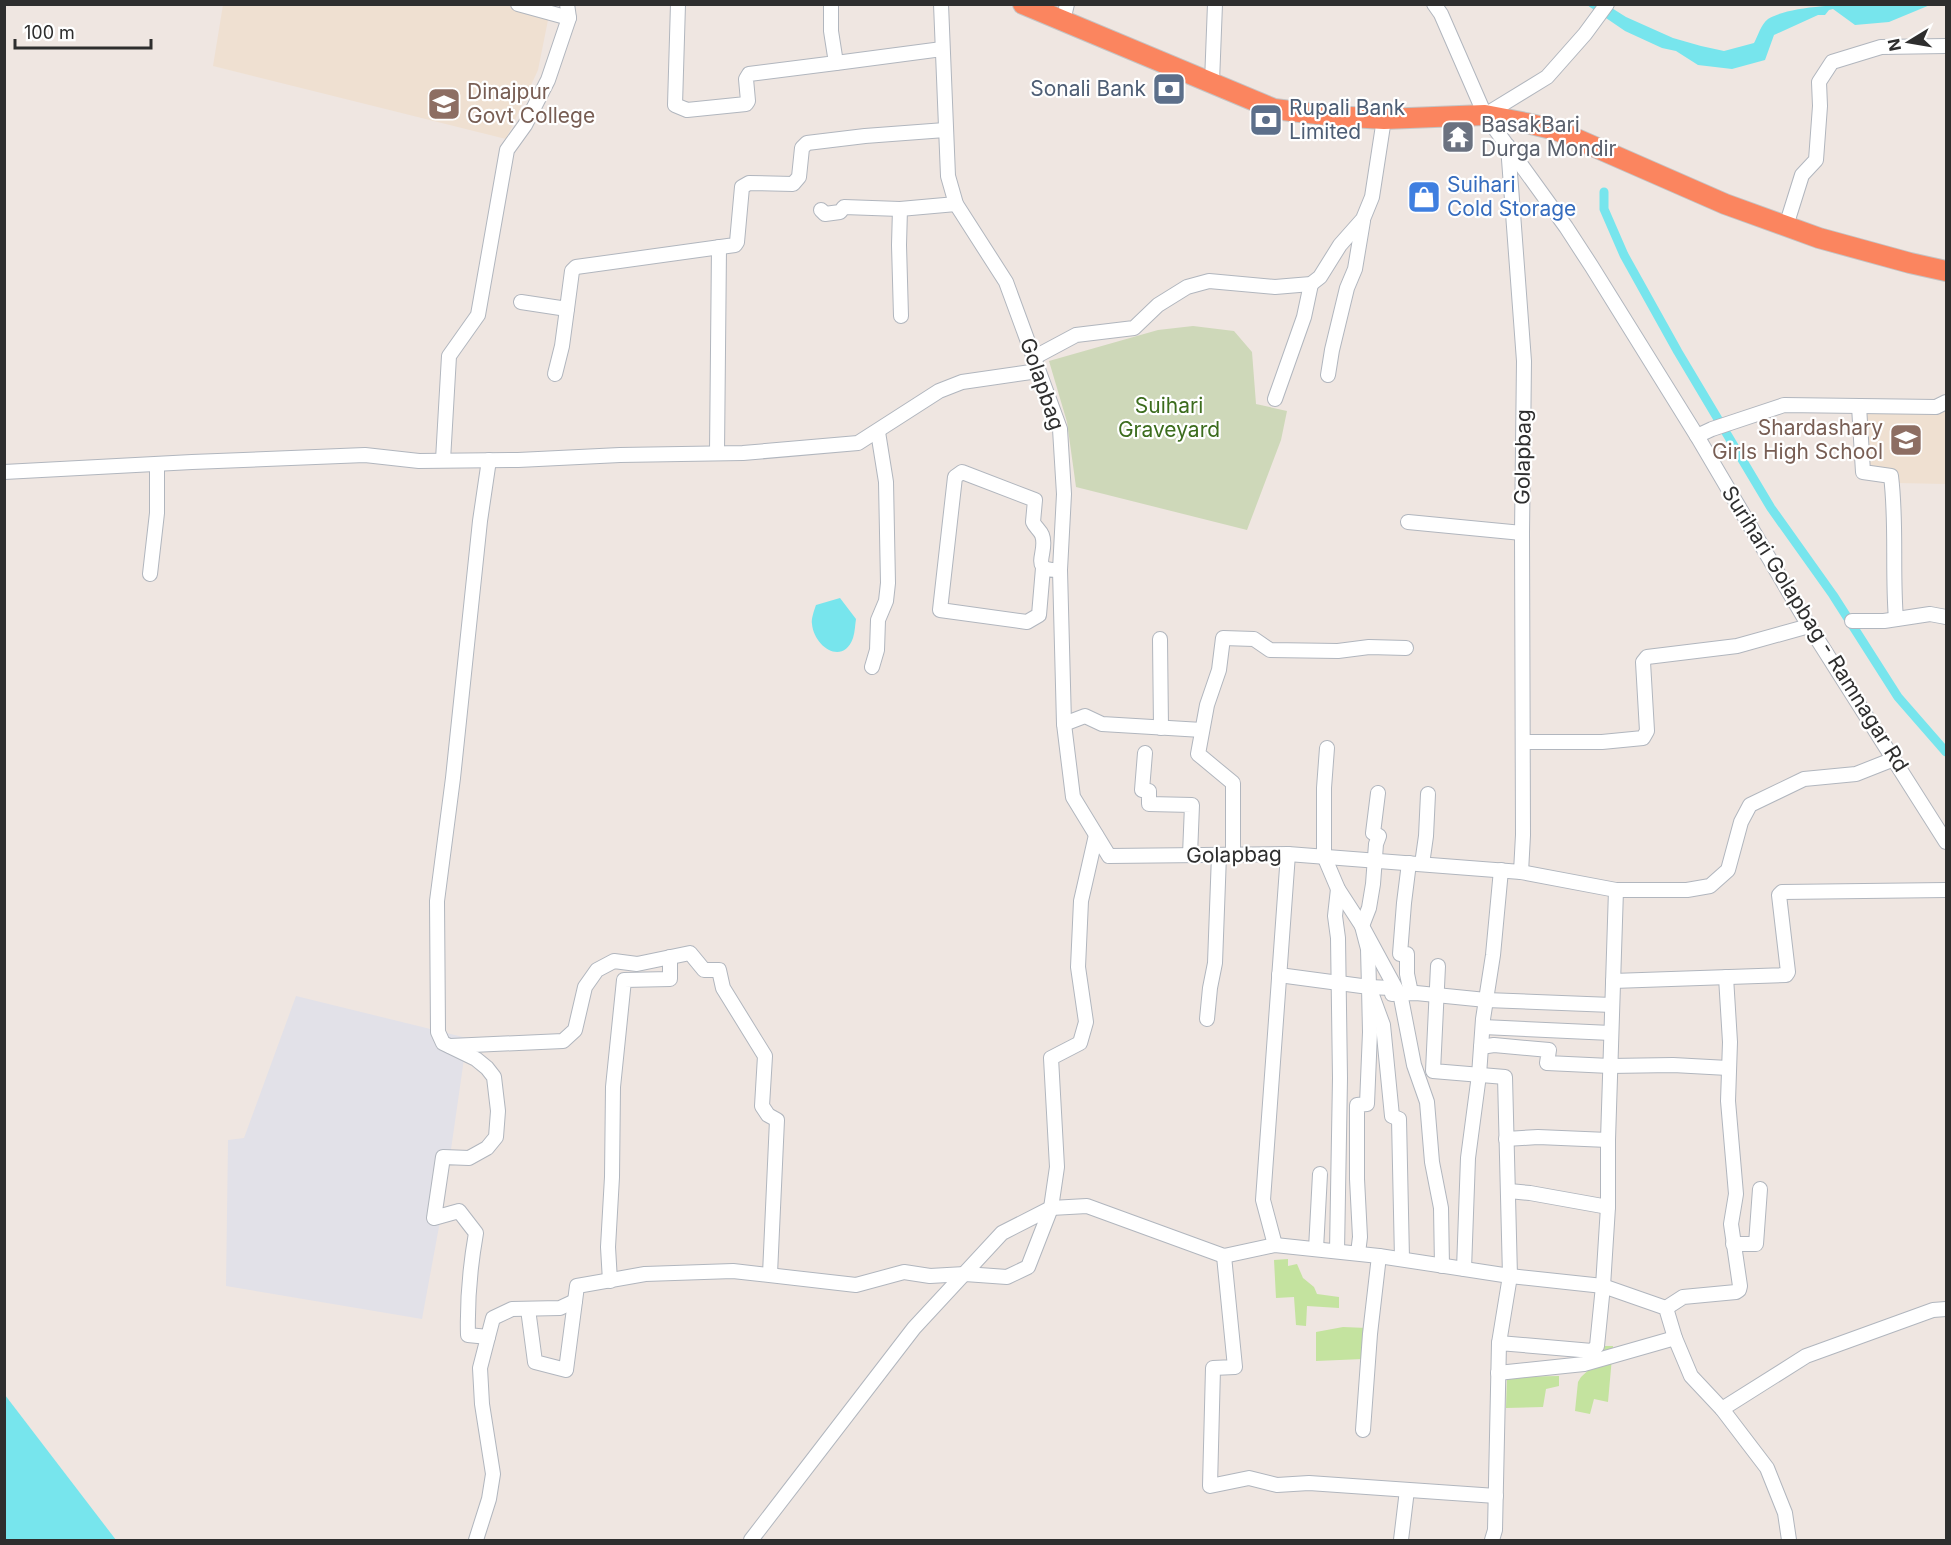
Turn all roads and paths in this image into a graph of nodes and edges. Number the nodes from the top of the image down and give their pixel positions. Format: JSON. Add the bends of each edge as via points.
{"nodes":[{"id":1,"x":518,"y":4,"type":"edge"},
{"id":2,"x":678,"y":4,"type":"edge"},
{"id":3,"x":831,"y":4,"type":"edge"},
{"id":4,"x":940,"y":4,"type":"edge"},
{"id":5,"x":1023,"y":4,"type":"edge"},
{"id":6,"x":1215,"y":4,"type":"edge"},
{"id":7,"x":1434,"y":4,"type":"edge"},
{"id":8,"x":1607,"y":4,"type":"edge"},
{"id":9,"x":568,"y":11,"type":"edge"},
{"id":10,"x":1065,"y":13,"type":"edge"},
{"id":11,"x":1947,"y":46,"type":"edge"},
{"id":12,"x":942,"y":49,"type":"junction"},
{"id":13,"x":836,"y":63,"type":"junction"},
{"id":14,"x":1212,"y":82,"type":"junction"},
{"id":15,"x":1485,"y":115,"type":"junction"},
{"id":16,"x":1384,"y":118,"type":"junction"},
{"id":17,"x":945,"y":130,"type":"junction"},
{"id":18,"x":1508,"y":146,"type":"junction"},
{"id":19,"x":956,"y":204,"type":"junction"},
{"id":20,"x":900,"y":209,"type":"junction"},
{"id":21,"x":821,"y":210,"type":"dead end"},
{"id":22,"x":1363,"y":219,"type":"junction"},
{"id":23,"x":1786,"y":226,"type":"junction"},
{"id":24,"x":719,"y":247,"type":"junction"},
{"id":25,"x":1947,"y":271,"type":"edge"},
{"id":26,"x":1311,"y":284,"type":"junction"},
{"id":27,"x":521,"y":302,"type":"dead end"},
{"id":28,"x":567,"y":309,"type":"junction"},
{"id":29,"x":901,"y":316,"type":"dead end"},
{"id":30,"x":1036,"y":365,"type":"junction"},
{"id":31,"x":555,"y":374,"type":"dead end"},
{"id":32,"x":1328,"y":375,"type":"dead end"},
{"id":33,"x":1275,"y":399,"type":"dead end"},
{"id":34,"x":1947,"y":402,"type":"edge"},
{"id":35,"x":1859,"y":406,"type":"junction"},
{"id":36,"x":878,"y":432,"type":"junction"},
{"id":37,"x":1697,"y":436,"type":"junction"},
{"id":38,"x":717,"y":453,"type":"junction"},
{"id":39,"x":443,"y":460,"type":"junction"},
{"id":40,"x":489,"y":460,"type":"junction"},
{"id":41,"x":157,"y":464,"type":"junction"},
{"id":42,"x":4,"y":472,"type":"edge"},
{"id":43,"x":1408,"y":522,"type":"dead end"},
{"id":44,"x":1522,"y":533,"type":"junction"},
{"id":45,"x":1043,"y":568,"type":"junction"},
{"id":46,"x":1060,"y":570,"type":"junction"},
{"id":47,"x":150,"y":574,"type":"dead end"},
{"id":48,"x":1947,"y":617,"type":"edge"},
{"id":49,"x":1896,"y":619,"type":"junction"},
{"id":50,"x":1852,"y":621,"type":"dead end"},
{"id":51,"x":1809,"y":626,"type":"junction"},
{"id":52,"x":1160,"y":639,"type":"dead end"},
{"id":53,"x":1406,"y":648,"type":"dead end"},
{"id":54,"x":872,"y":667,"type":"dead end"},
{"id":55,"x":1064,"y":724,"type":"junction"},
{"id":56,"x":1161,"y":728,"type":"junction"},
{"id":57,"x":1202,"y":730,"type":"junction"},
{"id":58,"x":1523,"y":742,"type":"junction"},
{"id":59,"x":1327,"y":748,"type":"dead end"},
{"id":60,"x":1145,"y":753,"type":"dead end"},
{"id":61,"x":1894,"y":759,"type":"junction"},
{"id":62,"x":1378,"y":793,"type":"dead end"},
{"id":63,"x":1428,"y":794,"type":"dead end"},
{"id":64,"x":1095,"y":835,"type":"junction"},
{"id":65,"x":1947,"y":842,"type":"edge"},
{"id":66,"x":1226,"y":854,"type":"junction"},
{"id":67,"x":1288,"y":854,"type":"junction"},
{"id":68,"x":1190,"y":855,"type":"junction"},
{"id":69,"x":1324,"y":856,"type":"junction"},
{"id":70,"x":1375,"y":860,"type":"junction"},
{"id":71,"x":1416,"y":863,"type":"junction"},
{"id":72,"x":1501,"y":870,"type":"junction"},
{"id":73,"x":1521,"y":872,"type":"junction"},
{"id":74,"x":1338,"y":889,"type":"junction"},
{"id":75,"x":1616,"y":890,"type":"junction"},
{"id":76,"x":1947,"y":890,"type":"edge"},
{"id":77,"x":1362,"y":926,"type":"junction"},
{"id":78,"x":670,"y":957,"type":"junction"},
{"id":79,"x":1438,"y":966,"type":"dead end"},
{"id":80,"x":1279,"y":975,"type":"junction"},
{"id":81,"x":1726,"y":976,"type":"junction"},
{"id":82,"x":1612,"y":981,"type":"junction"},
{"id":83,"x":1338,"y":984,"type":"junction"},
{"id":84,"x":1369,"y":987,"type":"junction"},
{"id":85,"x":1405,"y":994,"type":"junction"},
{"id":86,"x":1436,"y":994,"type":"junction"},
{"id":87,"x":1486,"y":1000,"type":"junction"},
{"id":88,"x":1612,"y":1005,"type":"junction"},
{"id":89,"x":1207,"y":1019,"type":"dead end"},
{"id":90,"x":1483,"y":1027,"type":"junction"},
{"id":91,"x":1611,"y":1034,"type":"junction"},
{"id":92,"x":450,"y":1047,"type":"junction"},
{"id":93,"x":1481,"y":1047,"type":"junction"},
{"id":94,"x":1610,"y":1065,"type":"junction"},
{"id":95,"x":1728,"y":1068,"type":"junction"},
{"id":96,"x":1479,"y":1075,"type":"junction"},
{"id":97,"x":1506,"y":1139,"type":"junction"},
{"id":98,"x":1608,"y":1140,"type":"junction"},
{"id":99,"x":1320,"y":1174,"type":"dead end"},
{"id":100,"x":1760,"y":1189,"type":"dead end"},
{"id":101,"x":1509,"y":1191,"type":"junction"},
{"id":102,"x":1608,"y":1207,"type":"junction"},
{"id":103,"x":1051,"y":1208,"type":"junction"},
{"id":104,"x":1733,"y":1244,"type":"junction"},
{"id":105,"x":1275,"y":1245,"type":"junction"},
{"id":106,"x":1316,"y":1249,"type":"junction"},
{"id":107,"x":1337,"y":1251,"type":"junction"},
{"id":108,"x":1358,"y":1254,"type":"junction"},
{"id":109,"x":1224,"y":1256,"type":"junction"},
{"id":110,"x":1379,"y":1256,"type":"junction"},
{"id":111,"x":1402,"y":1259,"type":"junction"},
{"id":112,"x":1442,"y":1266,"type":"junction"},
{"id":113,"x":1464,"y":1269,"type":"junction"},
{"id":114,"x":770,"y":1274,"type":"junction"},
{"id":115,"x":965,"y":1274,"type":"junction"},
{"id":116,"x":1510,"y":1276,"type":"junction"},
{"id":117,"x":610,"y":1281,"type":"junction"},
{"id":118,"x":1604,"y":1286,"type":"junction"},
{"id":119,"x":575,"y":1301,"type":"junction"},
{"id":120,"x":1666,"y":1308,"type":"junction"},
{"id":121,"x":528,"y":1309,"type":"junction"},
{"id":122,"x":1947,"y":1309,"type":"edge"},
{"id":123,"x":488,"y":1337,"type":"junction"},
{"id":124,"x":1675,"y":1338,"type":"junction"},
{"id":125,"x":1499,"y":1343,"type":"junction"},
{"id":126,"x":1498,"y":1372,"type":"junction"},
{"id":127,"x":1722,"y":1409,"type":"junction"},
{"id":128,"x":1363,"y":1430,"type":"dead end"},
{"id":129,"x":1407,"y":1490,"type":"junction"},
{"id":130,"x":1496,"y":1496,"type":"junction"},
{"id":131,"x":476,"y":1540,"type":"edge"},
{"id":132,"x":751,"y":1540,"type":"edge"},
{"id":133,"x":1401,"y":1540,"type":"edge"},
{"id":134,"x":1492,"y":1540,"type":"edge"},
{"id":135,"x":1789,"y":1540,"type":"edge"}],
"edges":[{"from":1,"to":9,"type":"street"},
{"from":2,"to":13,"type":"street","via":[[675,105],[687,110],[742,105],[748,101],[749,74]]},
{"from":3,"to":13,"type":"street"},
{"from":4,"to":12,"type":"street","name":"Golapbag"},
{"from":5,"to":10,"type":"highway"},
{"from":6,"to":14,"type":"street"},
{"from":7,"to":15,"type":"street","name":"Surihari Golapbag - Ramnagar Rd"},
{"from":8,"to":15,"type":"street","via":[[1547,77]]},
{"from":9,"to":39,"type":"street","via":[[542,94],[507,150],[478,315],[449,356]]},
{"from":10,"to":14,"type":"highway"},
{"from":11,"to":23,"type":"street","via":[[1881,47],[1832,62],[1819,82],[1815,160],[1802,176]]},
{"from":12,"to":13,"type":"street"},
{"from":12,"to":17,"type":"street","name":"Golapbag"},
{"from":14,"to":16,"type":"highway","via":[[1274,109],[1334,117]]},
{"from":15,"to":16,"type":"highway"},
{"from":15,"to":18,"type":"street","name":"Surihari Golapbag - Ramnagar Rd"},
{"from":15,"to":23,"type":"highway","via":[[1556,130],[1725,204]]},
{"from":16,"to":22,"type":"street","via":[[1372,197]]},
{"from":17,"to":19,"type":"street","name":"Golapbag","via":[[948,176]]},
{"from":17,"to":24,"type":"street","via":[[807,142],[802,148],[799,177],[793,184],[749,183],[742,187],[737,242],[731,247]]},
{"from":18,"to":37,"type":"street","name":"Surihari Golapbag - Ramnagar Rd","via":[[1573,237]]},
{"from":18,"to":44,"type":"street","name":"Golapbag","via":[[1524,361]]},
{"from":19,"to":20,"type":"street"},
{"from":19,"to":30,"type":"street","name":"Golapbag","via":[[1006,282]]},
{"from":20,"to":21,"type":"street","via":[[844,207],[840,212],[825,213]]},
{"from":20,"to":29,"type":"street"},
{"from":22,"to":26,"type":"street"},
{"from":22,"to":32,"type":"street","via":[[1355,269],[1347,288]]},
{"from":23,"to":25,"type":"highway"},
{"from":24,"to":28,"type":"street","via":[[576,267],[572,271]]},
{"from":24,"to":38,"type":"street"},
{"from":26,"to":30,"type":"street","via":[[1275,287],[1209,281],[1187,287],[1158,305],[1134,327],[1076,335]]},
{"from":26,"to":33,"type":"street","via":[[1305,317]]},
{"from":27,"to":28,"type":"street"},
{"from":28,"to":31,"type":"street"},
{"from":30,"to":36,"type":"street","via":[[962,382],[931,396]]},
{"from":30,"to":46,"type":"street","name":"Golapbag","via":[[1060,429],[1064,494]]},
{"from":34,"to":35,"type":"street","via":[[1936,407]]},
{"from":35,"to":37,"type":"street","via":[[1784,405]]},
{"from":35,"to":49,"type":"street","via":[[1863,472],[1891,476]]},
{"from":36,"to":38,"type":"street","via":[[858,443]]},
{"from":36,"to":54,"type":"street","via":[[886,483],[888,583]]},
{"from":37,"to":51,"type":"street","name":"Surihari Golapbag - Ramnagar Rd"},
{"from":38,"to":40,"type":"street"},
{"from":39,"to":40,"type":"street"},
{"from":39,"to":41,"type":"street","via":[[365,455]]},
{"from":40,"to":92,"type":"street","via":[[437,901],[438,1032]]},
{"from":41,"to":42,"type":"street"},
{"from":41,"to":47,"type":"street","via":[[157,513]]},
{"from":43,"to":44,"type":"street"},
{"from":44,"to":58,"type":"street","name":"Golapbag"},
{"from":45,"to":45,"type":"street","via":[[1039,615],[1027,622],[940,610],[959,473],[1035,500],[1033,522],[1042,535]]},
{"from":45,"to":46,"type":"street"},
{"from":46,"to":55,"type":"street","name":"Golapbag"},
{"from":48,"to":49,"type":"street","via":[[1929,614]]},
{"from":49,"to":50,"type":"street"},
{"from":51,"to":58,"type":"street","via":[[1737,646],[1647,657],[1643,662],[1647,731],[1643,738]]},
{"from":51,"to":61,"type":"street","name":"Surihari Golapbag - Ramnagar Rd"},
{"from":52,"to":56,"type":"street"},
{"from":53,"to":57,"type":"street","via":[[1270,650],[1254,639],[1223,638],[1219,670]]},
{"from":55,"to":56,"type":"street","via":[[1085,717],[1102,724]]},
{"from":55,"to":64,"type":"street","name":"Golapbag","via":[[1072,796]]},
{"from":56,"to":57,"type":"street"},
{"from":57,"to":66,"type":"street","via":[[1198,754],[1233,783]]},
{"from":58,"to":73,"type":"street","name":"Golapbag"},
{"from":59,"to":69,"type":"street"},
{"from":60,"to":68,"type":"street","via":[[1142,790],[1149,791],[1149,804],[1192,805]]},
{"from":61,"to":65,"type":"street","name":"Surihari Golapbag - Ramnagar Rd"},
{"from":61,"to":75,"type":"street","via":[[1856,774],[1804,779],[1750,805],[1741,822],[1728,870],[1710,885],[1687,890]]},
{"from":62,"to":70,"type":"street","via":[[1373,833],[1378,836]]},
{"from":63,"to":71,"type":"street","via":[[1426,836]]},
{"from":64,"to":68,"type":"street","name":"Golapbag","via":[[1109,856]]},
{"from":64,"to":103,"type":"street","via":[[1082,901],[1078,967],[1086,1022],[1080,1043],[1051,1058],[1057,1167]]},
{"from":66,"to":67,"type":"street","name":"Golapbag"},
{"from":66,"to":68,"type":"street","name":"Golapbag"},
{"from":66,"to":89,"type":"street"},
{"from":67,"to":69,"type":"street","name":"Golapbag"},
{"from":67,"to":80,"type":"street"},
{"from":69,"to":70,"type":"street","name":"Golapbag"},
{"from":69,"to":74,"type":"street"},
{"from":70,"to":71,"type":"street","name":"Golapbag"},
{"from":70,"to":77,"type":"street","via":[[1369,908]]},
{"from":71,"to":72,"type":"street","name":"Golapbag"},
{"from":71,"to":85,"type":"street","via":[[1404,903],[1401,954],[1407,954]]},
{"from":72,"to":73,"type":"street","name":"Golapbag"},
{"from":72,"to":87,"type":"street"},
{"from":73,"to":75,"type":"street"},
{"from":74,"to":77,"type":"street"},
{"from":74,"to":83,"type":"street"},
{"from":75,"to":82,"type":"street"},
{"from":76,"to":81,"type":"street","via":[[1782,892],[1779,894],[1788,974]]},
{"from":77,"to":84,"type":"street","via":[[1368,949]]},
{"from":77,"to":85,"type":"street"},
{"from":78,"to":92,"type":"street","via":[[637,964],[614,961],[597,970],[585,987],[575,1030],[563,1041]]},
{"from":78,"to":114,"type":"street","via":[[690,953],[704,970],[719,970],[723,988],[765,1056],[762,1106],[777,1120]]},
{"from":78,"to":117,"type":"street","via":[[670,979],[624,980],[613,1087]]},
{"from":79,"to":86,"type":"street"},
{"from":80,"to":83,"type":"street"},
{"from":80,"to":105,"type":"street","via":[[1263,1200]]},
{"from":81,"to":82,"type":"street"},
{"from":81,"to":95,"type":"street"},
{"from":82,"to":88,"type":"street"},
{"from":83,"to":84,"type":"street"},
{"from":83,"to":107,"type":"street"},
{"from":84,"to":85,"type":"street","via":[[1391,988],[1392,994]]},
{"from":84,"to":108,"type":"street","via":[[1367,1104],[1357,1105]]},
{"from":84,"to":111,"type":"street","via":[[1383,1025],[1392,1116],[1400,1119]]},
{"from":85,"to":86,"type":"street"},
{"from":85,"to":112,"type":"street","via":[[1414,1065],[1427,1102],[1441,1208]]},
{"from":86,"to":87,"type":"street"},
{"from":86,"to":96,"type":"street","via":[[1433,1071]]},
{"from":87,"to":88,"type":"street"},
{"from":87,"to":90,"type":"street"},
{"from":88,"to":91,"type":"street"},
{"from":90,"to":91,"type":"street"},
{"from":90,"to":93,"type":"street"},
{"from":91,"to":94,"type":"street"},
{"from":92,"to":123,"type":"street","via":[[476,1059],[494,1077],[496,1137],[487,1148],[469,1158],[443,1157],[434,1218],[459,1211],[476,1233],[469,1270],[468,1335]]},
{"from":93,"to":94,"type":"street","via":[[1532,1047],[1549,1050],[1547,1063]]},
{"from":93,"to":96,"type":"street"},
{"from":94,"to":95,"type":"street"},
{"from":94,"to":98,"type":"street"},
{"from":95,"to":104,"type":"street","via":[[1736,1194],[1731,1224]]},
{"from":96,"to":97,"type":"street","via":[[1505,1077]]},
{"from":96,"to":113,"type":"street","via":[[1468,1158]]},
{"from":97,"to":98,"type":"street"},
{"from":97,"to":101,"type":"street"},
{"from":98,"to":102,"type":"street"},
{"from":99,"to":106,"type":"street"},
{"from":100,"to":104,"type":"street","via":[[1756,1244]]},
{"from":101,"to":102,"type":"street"},
{"from":101,"to":116,"type":"street"},
{"from":102,"to":118,"type":"street"},
{"from":103,"to":109,"type":"street","via":[[1087,1206]]},
{"from":103,"to":115,"type":"street","via":[[1002,1233]]},
{"from":103,"to":115,"type":"street","via":[[1028,1267],[1007,1277]]},
{"from":104,"to":120,"type":"street","via":[[1740,1286],[1736,1293],[1683,1297]]},
{"from":105,"to":106,"type":"street"},
{"from":105,"to":109,"type":"street"},
{"from":106,"to":107,"type":"street"},
{"from":107,"to":108,"type":"street"},
{"from":108,"to":110,"type":"street"},
{"from":109,"to":129,"type":"street","via":[[1235,1367],[1213,1368],[1210,1486],[1249,1478],[1277,1485],[1309,1483]]},
{"from":110,"to":111,"type":"street"},
{"from":110,"to":128,"type":"street"},
{"from":111,"to":112,"type":"street"},
{"from":112,"to":113,"type":"street"},
{"from":113,"to":116,"type":"street"},
{"from":114,"to":115,"type":"street","via":[[856,1285],[904,1272],[930,1276]]},
{"from":114,"to":117,"type":"street","via":[[732,1270],[645,1274]]},
{"from":115,"to":132,"type":"street","via":[[914,1328]]},
{"from":116,"to":118,"type":"street"},
{"from":116,"to":125,"type":"street"},
{"from":117,"to":119,"type":"street","via":[[577,1286]]},
{"from":118,"to":120,"type":"street"},
{"from":118,"to":125,"type":"street","via":[[1597,1346],[1592,1351]]},
{"from":119,"to":121,"type":"street","via":[[560,1308]]},
{"from":119,"to":121,"type":"street","via":[[566,1370],[535,1362]]},
{"from":120,"to":124,"type":"street"},
{"from":121,"to":123,"type":"street","via":[[512,1310],[493,1318]]},
{"from":122,"to":127,"type":"street","via":[[1933,1310],[1806,1356]]},
{"from":123,"to":131,"type":"street","via":[[480,1368],[493,1474]]},
{"from":124,"to":126,"type":"street","via":[[1584,1364]]},
{"from":124,"to":127,"type":"street","via":[[1691,1376]]},
{"from":125,"to":126,"type":"street"},
{"from":126,"to":130,"type":"street"},
{"from":127,"to":135,"type":"street","via":[[1767,1468],[1785,1513]]},
{"from":129,"to":130,"type":"street"},
{"from":129,"to":133,"type":"street"},
{"from":130,"to":134,"type":"street"}]}
